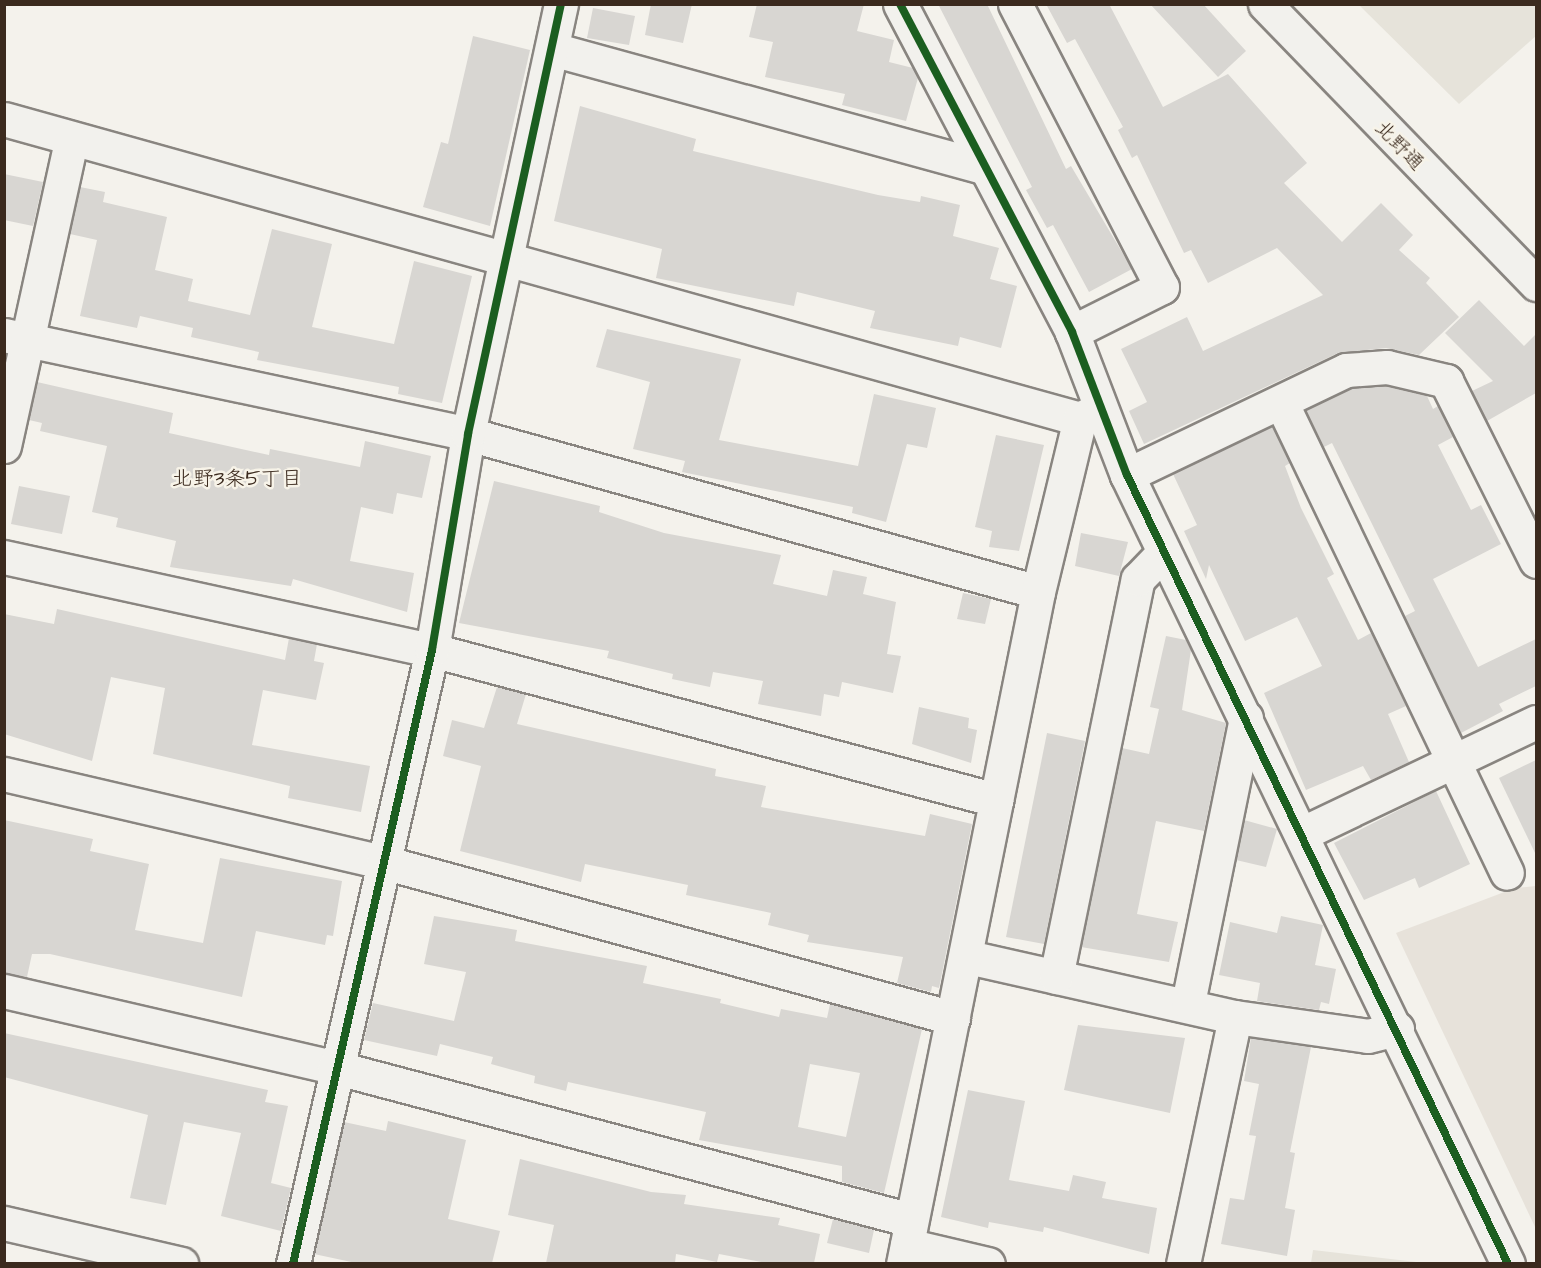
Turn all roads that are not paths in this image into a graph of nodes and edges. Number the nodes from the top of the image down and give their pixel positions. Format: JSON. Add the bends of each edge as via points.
{"nodes":[{"id":1,"x":561,"y":4,"type":"edge"},
{"id":2,"x":900,"y":4,"type":"edge"},
{"id":3,"x":1015,"y":4,"type":"edge"},
{"id":4,"x":1265,"y":4,"type":"edge"},
{"id":5,"x":552,"y":49,"type":"junction"},
{"id":6,"x":4,"y":119,"type":"edge"},
{"id":7,"x":72,"y":138,"type":"junction"},
{"id":8,"x":984,"y":167,"type":"junction"},
{"id":9,"x":506,"y":260,"type":"junction"},
{"id":10,"x":1536,"y":284,"type":"edge"},
{"id":11,"x":1072,"y":332,"type":"junction"},
{"id":12,"x":16,"y":337,"type":"edge"},
{"id":13,"x":1281,"y":402,"type":"junction"},
{"id":14,"x":1089,"y":414,"type":"junction"},
{"id":15,"x":468,"y":434,"type":"junction"},
{"id":16,"x":4,"y":446,"type":"edge"},
{"id":17,"x":1127,"y":475,"type":"junction"},
{"id":18,"x":1164,"y":552,"type":"junction"},
{"id":19,"x":4,"y":557,"type":"edge"},
{"id":20,"x":1536,"y":561,"type":"edge"},
{"id":21,"x":1038,"y":592,"type":"junction"},
{"id":22,"x":432,"y":650,"type":"junction"},
{"id":23,"x":1246,"y":718,"type":"junction"},
{"id":24,"x":1536,"y":722,"type":"edge"},
{"id":25,"x":1453,"y":761,"type":"junction"},
{"id":26,"x":4,"y":774,"type":"edge"},
{"id":27,"x":996,"y":800,"type":"junction"},
{"id":28,"x":1301,"y":834,"type":"junction"},
{"id":29,"x":383,"y":862,"type":"junction"},
{"id":30,"x":1507,"y":873,"type":"dead end"},
{"id":31,"x":968,"y":957,"type":"junction"},
{"id":32,"x":1056,"y":977,"type":"junction"},
{"id":33,"x":4,"y":991,"type":"edge"},
{"id":34,"x":1188,"y":1003,"type":"junction"},
{"id":35,"x":1235,"y":1017,"type":"junction"},
{"id":36,"x":953,"y":1018,"type":"junction"},
{"id":37,"x":1397,"y":1029,"type":"junction"},
{"id":38,"x":334,"y":1067,"type":"junction"},
{"id":39,"x":4,"y":1224,"type":"edge"},
{"id":40,"x":907,"y":1243,"type":"edge"},
{"id":41,"x":181,"y":1263,"type":"edge"},
{"id":42,"x":293,"y":1263,"type":"edge"},
{"id":43,"x":988,"y":1263,"type":"edge"},
{"id":44,"x":1183,"y":1263,"type":"edge"},
{"id":45,"x":1508,"y":1263,"type":"edge"}],
"edges":[{"from":1,"to":5,"type":"street"},
{"from":2,"to":8,"type":"street"},
{"from":3,"to":11,"type":"street","via":[[1162,287]]},
{"from":4,"to":10,"type":"street","name":"北野通"},
{"from":5,"to":8,"type":"street"},
{"from":5,"to":9,"type":"street"},
{"from":6,"to":7,"type":"street"},
{"from":7,"to":9,"type":"street"},
{"from":7,"to":12,"type":"street"},
{"from":8,"to":11,"type":"street"},
{"from":9,"to":14,"type":"street"},
{"from":9,"to":15,"type":"street"},
{"from":11,"to":14,"type":"street"},
{"from":12,"to":15,"type":"street"},
{"from":12,"to":16,"type":"street"},
{"from":13,"to":17,"type":"street"},
{"from":13,"to":20,"type":"street","via":[[1346,370],[1387,367],[1446,381]]},
{"from":13,"to":25,"type":"street"},
{"from":14,"to":17,"type":"street"},
{"from":14,"to":21,"type":"street"},
{"from":15,"to":21,"type":"street"},
{"from":15,"to":22,"type":"street"},
{"from":17,"to":18,"type":"street"},
{"from":18,"to":23,"type":"street"},
{"from":18,"to":32,"type":"street","via":[[1138,579]]},
{"from":19,"to":22,"type":"street"},
{"from":21,"to":27,"type":"street"},
{"from":22,"to":27,"type":"street"},
{"from":22,"to":29,"type":"street"},
{"from":23,"to":28,"type":"street"},
{"from":23,"to":34,"type":"street"},
{"from":24,"to":25,"type":"street"},
{"from":25,"to":28,"type":"street"},
{"from":25,"to":30,"type":"street"},
{"from":26,"to":29,"type":"street"},
{"from":27,"to":31,"type":"street"},
{"from":28,"to":37,"type":"street"},
{"from":29,"to":36,"type":"street"},
{"from":29,"to":38,"type":"street"},
{"from":31,"to":32,"type":"street"},
{"from":31,"to":36,"type":"street"},
{"from":32,"to":34,"type":"street"},
{"from":33,"to":38,"type":"street"},
{"from":34,"to":35,"type":"street"},
{"from":35,"to":37,"type":"street","via":[[1368,1036]]},
{"from":35,"to":44,"type":"street"},
{"from":36,"to":40,"type":"street"},
{"from":37,"to":45,"type":"street"},
{"from":38,"to":40,"type":"street"},
{"from":38,"to":42,"type":"street"},
{"from":39,"to":41,"type":"street"},
{"from":40,"to":43,"type":"street"}]}
